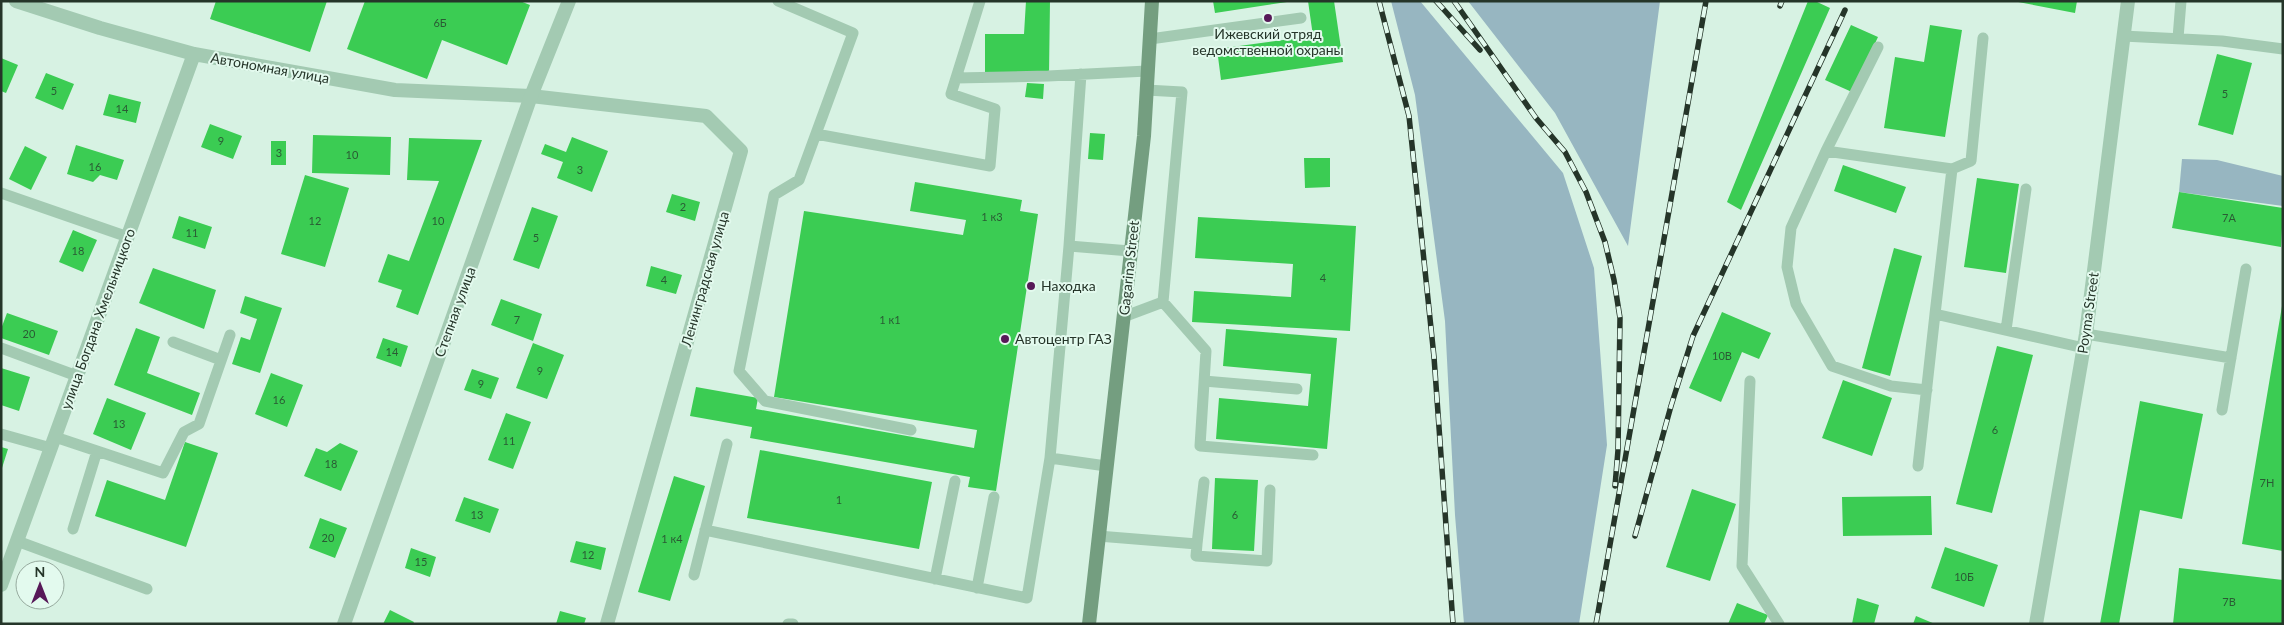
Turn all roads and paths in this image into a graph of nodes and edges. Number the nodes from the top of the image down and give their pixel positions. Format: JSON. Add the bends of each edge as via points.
{"nodes":[{"id":1,"x":16,"y":1,"type":"edge"},
{"id":2,"x":569,"y":1,"type":"edge"},
{"id":3,"x":778,"y":1,"type":"edge"},
{"id":4,"x":980,"y":1,"type":"edge"},
{"id":5,"x":1152,"y":1,"type":"edge"},
{"id":6,"x":2128,"y":1,"type":"edge"},
{"id":7,"x":2181,"y":1,"type":"edge"},
{"id":8,"x":1301,"y":18,"type":"dead end"},
{"id":9,"x":2123,"y":36,"type":"junction"},
{"id":10,"x":1983,"y":38,"type":"dead end"},
{"id":11,"x":2178,"y":38,"type":"junction"},
{"id":12,"x":1150,"y":39,"type":"junction"},
{"id":13,"x":1878,"y":48,"type":"dead end"},
{"id":14,"x":2283,"y":49,"type":"edge"},
{"id":15,"x":194,"y":54,"type":"junction"},
{"id":16,"x":1148,"y":71,"type":"junction"},
{"id":17,"x":1081,"y":74,"type":"junction"},
{"id":18,"x":956,"y":78,"type":"junction"},
{"id":19,"x":1146,"y":90,"type":"junction"},
{"id":20,"x":531,"y":96,"type":"junction"},
{"id":21,"x":816,"y":134,"type":"junction"},
{"id":22,"x":1826,"y":151,"type":"junction"},
{"id":23,"x":1952,"y":169,"type":"junction"},
{"id":24,"x":2026,"y":189,"type":"dead end"},
{"id":25,"x":1,"y":193,"type":"edge"},
{"id":26,"x":128,"y":237,"type":"junction"},
{"id":27,"x":1069,"y":246,"type":"junction"},
{"id":28,"x":1130,"y":251,"type":"junction"},
{"id":29,"x":2246,"y":269,"type":"dead end"},
{"id":30,"x":1162,"y":302,"type":"junction"},
{"id":31,"x":1935,"y":314,"type":"junction"},
{"id":32,"x":1123,"y":317,"type":"junction"},
{"id":33,"x":2006,"y":330,"type":"junction"},
{"id":34,"x":230,"y":335,"type":"dead end"},
{"id":35,"x":2085,"y":341,"type":"junction"},
{"id":36,"x":173,"y":342,"type":"dead end"},
{"id":37,"x":1,"y":348,"type":"edge"},
{"id":38,"x":2231,"y":358,"type":"junction"},
{"id":39,"x":221,"y":360,"type":"junction"},
{"id":40,"x":77,"y":376,"type":"junction"},
{"id":41,"x":1204,"y":381,"type":"junction"},
{"id":42,"x":1750,"y":381,"type":"dead end"},
{"id":43,"x":1297,"y":389,"type":"dead end"},
{"id":44,"x":1927,"y":390,"type":"junction"},
{"id":45,"x":2222,"y":410,"type":"dead end"},
{"id":46,"x":911,"y":430,"type":"dead end"},
{"id":47,"x":1,"y":434,"type":"edge"},
{"id":48,"x":53,"y":442,"type":"junction"},
{"id":49,"x":727,"y":444,"type":"dead end"},
{"id":50,"x":97,"y":451,"type":"junction"},
{"id":51,"x":1313,"y":455,"type":"dead end"},
{"id":52,"x":1050,"y":458,"type":"junction"},
{"id":53,"x":1106,"y":466,"type":"junction"},
{"id":54,"x":1918,"y":466,"type":"dead end"},
{"id":55,"x":955,"y":481,"type":"dead end"},
{"id":56,"x":1204,"y":482,"type":"dead end"},
{"id":57,"x":1270,"y":490,"type":"dead end"},
{"id":58,"x":994,"y":497,"type":"dead end"},
{"id":59,"x":73,"y":529,"type":"dead end"},
{"id":60,"x":705,"y":530,"type":"junction"},
{"id":61,"x":1098,"y":536,"type":"junction"},
{"id":62,"x":17,"y":541,"type":"junction"},
{"id":63,"x":1197,"y":544,"type":"junction"},
{"id":64,"x":694,"y":575,"type":"dead end"},
{"id":65,"x":935,"y":579,"type":"junction"},
{"id":66,"x":1,"y":585,"type":"edge"},
{"id":67,"x":977,"y":588,"type":"junction"},
{"id":68,"x":148,"y":589,"type":"dead end"},
{"id":69,"x":344,"y":624,"type":"edge"},
{"id":70,"x":607,"y":624,"type":"edge"},
{"id":71,"x":788,"y":624,"type":"edge"},
{"id":72,"x":792,"y":624,"type":"edge"},
{"id":73,"x":1089,"y":624,"type":"edge"},
{"id":74,"x":1779,"y":624,"type":"edge"},
{"id":75,"x":2036,"y":624,"type":"edge"}],
"edges":[{"from":1,"to":15,"type":"street","name":"Автономная улица"},
{"from":2,"to":20,"type":"street","name":"Степная улица"},
{"from":3,"to":21,"type":"lane","via":[[853,33]]},
{"from":4,"to":18,"type":"lane"},
{"from":5,"to":12,"type":"main road","name":"Gagarina Street"},
{"from":6,"to":9,"type":"street","name":"Poyma Street"},
{"from":7,"to":11,"type":"lane"},
{"from":8,"to":12,"type":"lane"},
{"from":9,"to":11,"type":"lane"},
{"from":9,"to":35,"type":"street","name":"Poyma Street"},
{"from":10,"to":23,"type":"lane","via":[[1971,161]]},
{"from":11,"to":14,"type":"lane"},
{"from":12,"to":16,"type":"main road","name":"Gagarina Street"},
{"from":13,"to":22,"type":"lane"},
{"from":15,"to":20,"type":"street","name":"Автономная улица","via":[[395,90]]},
{"from":15,"to":26,"type":"street","name":"улица Богдана Хмельницкого"},
{"from":16,"to":17,"type":"lane"},
{"from":16,"to":19,"type":"main road","name":"Gagarina Street"},
{"from":17,"to":18,"type":"lane"},
{"from":17,"to":27,"type":"lane"},
{"from":18,"to":21,"type":"lane","via":[[951,94],[995,109],[990,166]]},
{"from":19,"to":28,"type":"main road","name":"Gagarina Street","via":[[1144,136]]},
{"from":19,"to":30,"type":"lane","via":[[1182,92]]},
{"from":20,"to":69,"type":"street","name":"Степная улица"},
{"from":20,"to":70,"type":"street","name":"Ленинградская улица","via":[[706,116],[742,151]]},
{"from":21,"to":46,"type":"lane","via":[[799,180],[774,196],[739,371],[765,401]]},
{"from":22,"to":23,"type":"lane"},
{"from":22,"to":44,"type":"lane","via":[[1791,228],[1787,267],[1796,304],[1832,366],[1891,386]]},
{"from":23,"to":31,"type":"lane"},
{"from":24,"to":33,"type":"lane"},
{"from":25,"to":26,"type":"lane"},
{"from":26,"to":40,"type":"street","name":"улица Богдана Хмельницкого"},
{"from":27,"to":28,"type":"lane"},
{"from":27,"to":52,"type":"lane"},
{"from":28,"to":32,"type":"main road","name":"Gagarina Street"},
{"from":29,"to":38,"type":"lane"},
{"from":30,"to":32,"type":"lane"},
{"from":30,"to":41,"type":"lane","via":[[1206,351]]},
{"from":31,"to":33,"type":"lane"},
{"from":31,"to":44,"type":"lane"},
{"from":32,"to":53,"type":"main road","name":"Gagarina Street"},
{"from":33,"to":35,"type":"lane"},
{"from":34,"to":39,"type":"lane"},
{"from":35,"to":38,"type":"lane"},
{"from":35,"to":75,"type":"street","name":"Poyma Street"},
{"from":36,"to":39,"type":"lane"},
{"from":37,"to":40,"type":"lane"},
{"from":38,"to":45,"type":"lane"},
{"from":39,"to":50,"type":"lane","via":[[199,424],[184,432],[163,473]]},
{"from":40,"to":48,"type":"street","name":"улица Богдана Хмельницкого"},
{"from":41,"to":43,"type":"lane"},
{"from":41,"to":51,"type":"lane","via":[[1200,446]]},
{"from":42,"to":74,"type":"lane","via":[[1742,566]]},
{"from":44,"to":54,"type":"lane"},
{"from":47,"to":48,"type":"lane"},
{"from":48,"to":50,"type":"lane"},
{"from":48,"to":62,"type":"street","name":"улица Богдана Хмельницкого"},
{"from":49,"to":60,"type":"lane"},
{"from":50,"to":59,"type":"lane"},
{"from":52,"to":53,"type":"lane"},
{"from":52,"to":67,"type":"lane","via":[[1027,598]]},
{"from":53,"to":61,"type":"main road","name":"Gagarina Street"},
{"from":55,"to":65,"type":"lane"},
{"from":56,"to":63,"type":"lane"},
{"from":57,"to":63,"type":"lane","via":[[1267,562],[1196,556]]},
{"from":58,"to":67,"type":"lane"},
{"from":60,"to":64,"type":"lane"},
{"from":60,"to":65,"type":"lane"},
{"from":61,"to":63,"type":"lane"},
{"from":61,"to":73,"type":"main road","name":"Gagarina Street"},
{"from":62,"to":66,"type":"street","name":"улица Богдана Хмельницкого"},
{"from":62,"to":68,"type":"lane"},
{"from":65,"to":67,"type":"lane"},
{"from":71,"to":72,"type":"lane"}]}
